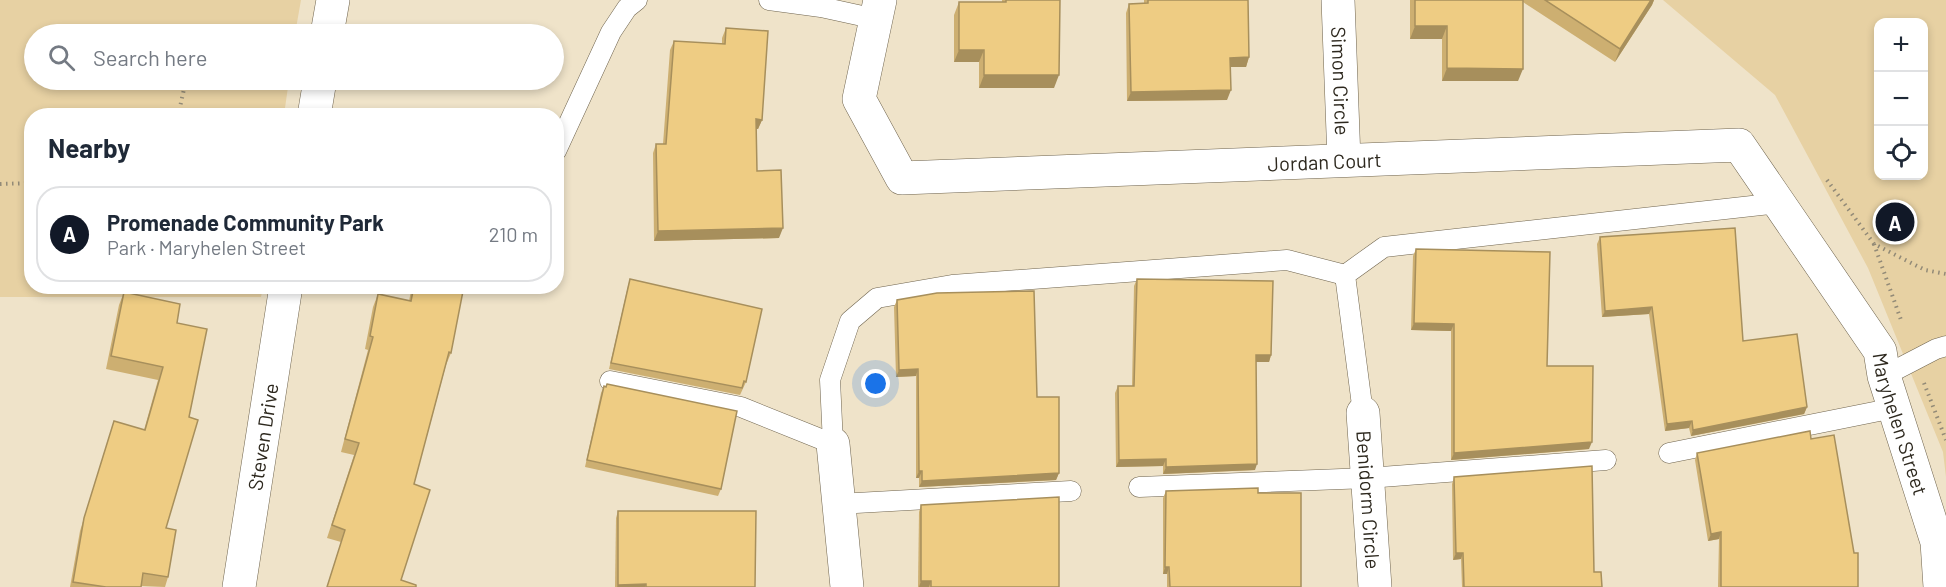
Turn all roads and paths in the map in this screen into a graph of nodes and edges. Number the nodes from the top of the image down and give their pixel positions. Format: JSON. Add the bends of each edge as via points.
{"nodes":[{"id":1,"x":333,"y":0,"type":"edge"},
{"id":2,"x":636,"y":0,"type":"edge"},
{"id":3,"x":769,"y":0,"type":"edge"},
{"id":4,"x":1338,"y":0,"type":"edge"},
{"id":5,"x":878,"y":9,"type":"edge"},
{"id":6,"x":329,"y":24,"type":"edge"},
{"id":7,"x":184,"y":90,"type":"edge"},
{"id":8,"x":318,"y":90,"type":"edge"},
{"id":9,"x":180,"y":108,"type":"edge"},
{"id":10,"x":315,"y":108,"type":"edge"},
{"id":11,"x":564,"y":135,"type":"edge"},
{"id":12,"x":1746,"y":155,"type":"joint"},
{"id":13,"x":1344,"y":160,"type":"junction"},
{"id":14,"x":1827,"y":180,"type":"dead end"},
{"id":15,"x":24,"y":183,"type":"edge"},
{"id":16,"x":0,"y":184,"type":"edge"},
{"id":17,"x":1779,"y":204,"type":"junction"},
{"id":18,"x":1946,"y":274,"type":"edge"},
{"id":19,"x":1345,"y":275,"type":"junction"},
{"id":20,"x":285,"y":294,"type":"edge"},
{"id":21,"x":1946,"y":346,"type":"edge"},
{"id":22,"x":1884,"y":376,"type":"junction"},
{"id":23,"x":610,"y":381,"type":"dead end"},
{"id":24,"x":1894,"y":408,"type":"junction"},
{"id":25,"x":1363,"y":413,"type":"joint"},
{"id":26,"x":833,"y":444,"type":"junction"},
{"id":27,"x":1669,"y":453,"type":"dead end"},
{"id":28,"x":1606,"y":460,"type":"dead end"},
{"id":29,"x":1368,"y":478,"type":"junction"},
{"id":30,"x":1139,"y":487,"type":"dead end"},
{"id":31,"x":1071,"y":491,"type":"dead end"},
{"id":32,"x":838,"y":504,"type":"junction"},
{"id":33,"x":239,"y":587,"type":"edge"},
{"id":34,"x":847,"y":587,"type":"edge"},
{"id":35,"x":1375,"y":587,"type":"edge"},
{"id":36,"x":1940,"y":587,"type":"edge"}],
"edges":[{"from":1,"to":6,"type":"street"},
{"from":2,"to":11,"type":"lane","via":[[611,32]]},
{"from":3,"to":5,"type":"lane"},
{"from":4,"to":13,"type":"street","name":"Simon Circle"},
{"from":5,"to":13,"type":"street","name":"Jordan Court","via":[[859,99],[902,178]]},
{"from":7,"to":9,"type":"path"},
{"from":8,"to":10,"type":"street"},
{"from":12,"to":13,"type":"street","name":"Jordan Court","via":[[1739,145]]},
{"from":12,"to":17,"type":"street","name":"Maryhelen Street"},
{"from":14,"to":18,"type":"path","via":[[1874,244],[1925,270]]},
{"from":15,"to":16,"type":"path"},
{"from":17,"to":19,"type":"lane","via":[[1384,247]]},
{"from":17,"to":22,"type":"street","name":"Maryhelen Street","via":[[1880,351]]},
{"from":19,"to":25,"type":"lane"},
{"from":19,"to":26,"type":"lane","via":[[1287,260],[952,285],[877,297],[850,321],[830,380]]},
{"from":20,"to":33,"type":"street","name":"Steven Drive"},
{"from":21,"to":22,"type":"lane"},
{"from":22,"to":24,"type":"street","name":"Maryhelen Street"},
{"from":23,"to":26,"type":"lane","via":[[741,407]]},
{"from":24,"to":27,"type":"lane"},
{"from":24,"to":36,"type":"street","name":"Maryhelen Street","via":[[1937,542]]},
{"from":25,"to":29,"type":"street","name":"Benidorm Circle"},
{"from":26,"to":32,"type":"street"},
{"from":28,"to":29,"type":"lane"},
{"from":29,"to":30,"type":"lane"},
{"from":29,"to":35,"type":"street","name":"Benidorm Circle"},
{"from":31,"to":32,"type":"lane"},
{"from":32,"to":34,"type":"street"}]}
